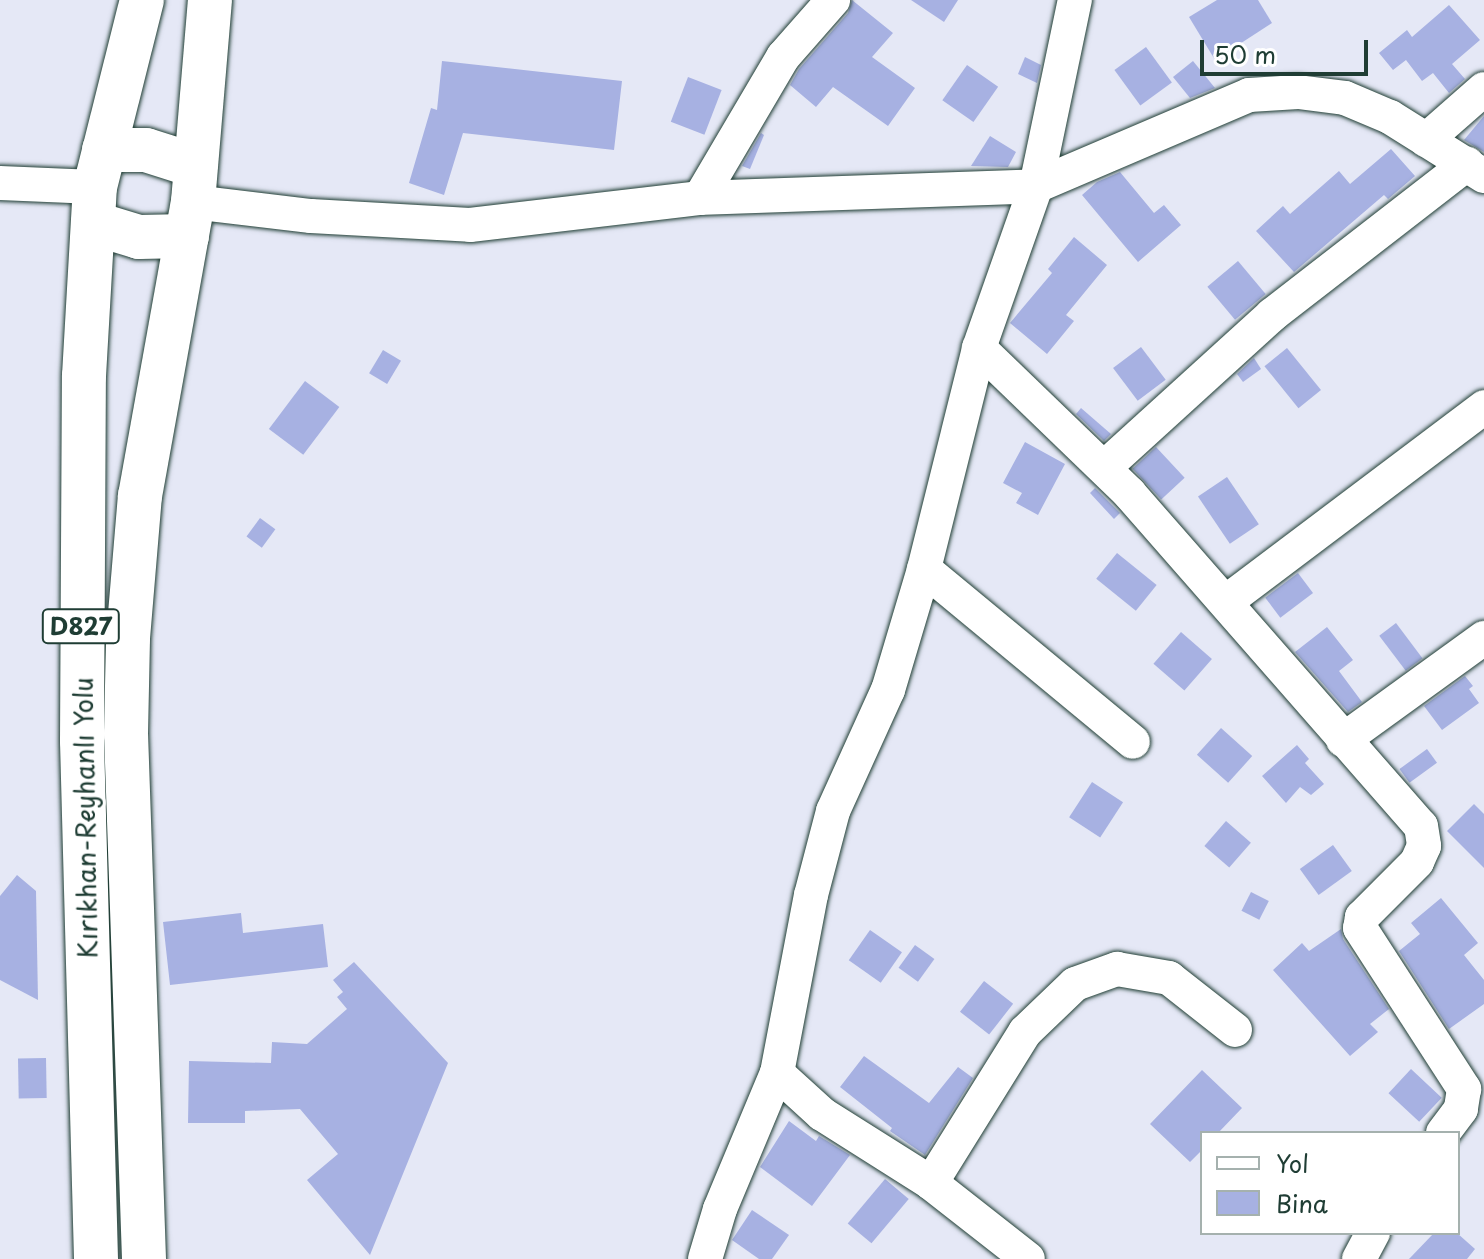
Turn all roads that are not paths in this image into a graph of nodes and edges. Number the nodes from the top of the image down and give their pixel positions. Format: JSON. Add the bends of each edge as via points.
{"nodes":[{"id":1,"x":142,"y":0,"type":"edge"},
{"id":2,"x":210,"y":0,"type":"edge"},
{"id":3,"x":833,"y":0,"type":"edge"},
{"id":4,"x":1075,"y":0,"type":"edge"},
{"id":5,"x":1484,"y":89,"type":"edge"},
{"id":6,"x":1426,"y":140,"type":"junction"},
{"id":7,"x":1475,"y":170,"type":"edge"},
{"id":8,"x":0,"y":183,"type":"edge"},
{"id":9,"x":1036,"y":186,"type":"junction"},
{"id":10,"x":97,"y":187,"type":"junction"},
{"id":11,"x":700,"y":198,"type":"junction"},
{"id":12,"x":192,"y":201,"type":"junction"},
{"id":13,"x":979,"y":348,"type":"junction"},
{"id":14,"x":1484,"y":407,"type":"edge"},
{"id":15,"x":1105,"y":467,"type":"junction"},
{"id":16,"x":924,"y":569,"type":"junction"},
{"id":17,"x":1227,"y":601,"type":"junction"},
{"id":18,"x":1484,"y":638,"type":"edge"},
{"id":19,"x":1343,"y":740,"type":"junction"},
{"id":20,"x":1133,"y":742,"type":"dead end"},
{"id":21,"x":1235,"y":1030,"type":"dead end"},
{"id":22,"x":777,"y":1073,"type":"junction"},
{"id":23,"x":1444,"y":1131,"type":"edge"},
{"id":24,"x":931,"y":1183,"type":"junction"},
{"id":25,"x":1372,"y":1235,"type":"edge"},
{"id":26,"x":96,"y":1259,"type":"edge"},
{"id":27,"x":144,"y":1259,"type":"edge"},
{"id":28,"x":705,"y":1259,"type":"edge"},
{"id":29,"x":1028,"y":1259,"type":"edge"},
{"id":30,"x":1359,"y":1259,"type":"edge"}],
"edges":[{"from":1,"to":10,"type":"highway","name":"Kırıkhan-Reyhanlı Yolu","number":"D827"},
{"from":2,"to":12,"type":"highway","name":"Kırıkhan-Reyhanlı Yolu","number":"D827"},
{"from":3,"to":11,"type":"street","via":[[783,57]]},
{"from":4,"to":9,"type":"street"},
{"from":5,"to":6,"type":"street"},
{"from":6,"to":7,"type":"street"},
{"from":6,"to":9,"type":"street","via":[[1345,98],[1298,92],[1249,95]]},
{"from":7,"to":15,"type":"street","via":[[1272,315]]},
{"from":8,"to":10,"type":"street"},
{"from":9,"to":11,"type":"street"},
{"from":9,"to":13,"type":"street"},
{"from":10,"to":12,"type":"highway","via":[[139,237]]},
{"from":10,"to":12,"type":"highway","via":[[146,150]]},
{"from":10,"to":26,"type":"highway","name":"Kırıkhan-Reyhanlı Yolu","number":"D827","via":[[84,376],[80,563]]},
{"from":11,"to":12,"type":"street","via":[[470,225],[311,216]]},
{"from":12,"to":27,"type":"highway","name":"Kırıkhan-Reyhanlı Yolu","number":"D827","via":[[142,483],[128,638],[126,734]]},
{"from":13,"to":15,"type":"street"},
{"from":13,"to":16,"type":"street"},
{"from":14,"to":17,"type":"street"},
{"from":15,"to":17,"type":"street"},
{"from":16,"to":20,"type":"street"},
{"from":16,"to":22,"type":"street","via":[[888,690],[833,811]]},
{"from":17,"to":19,"type":"street"},
{"from":18,"to":19,"type":"street"},
{"from":19,"to":23,"type":"street","via":[[1421,826],[1424,846],[1417,862],[1362,917],[1360,928],[1464,1089],[1461,1109]]},
{"from":21,"to":24,"type":"street","via":[[1169,978],[1117,969],[1075,984],[1025,1032]]},
{"from":22,"to":24,"type":"street","via":[[834,1122]]},
{"from":22,"to":28,"type":"street","via":[[720,1209]]},
{"from":24,"to":29,"type":"street"},
{"from":25,"to":30,"type":"street"}]}
